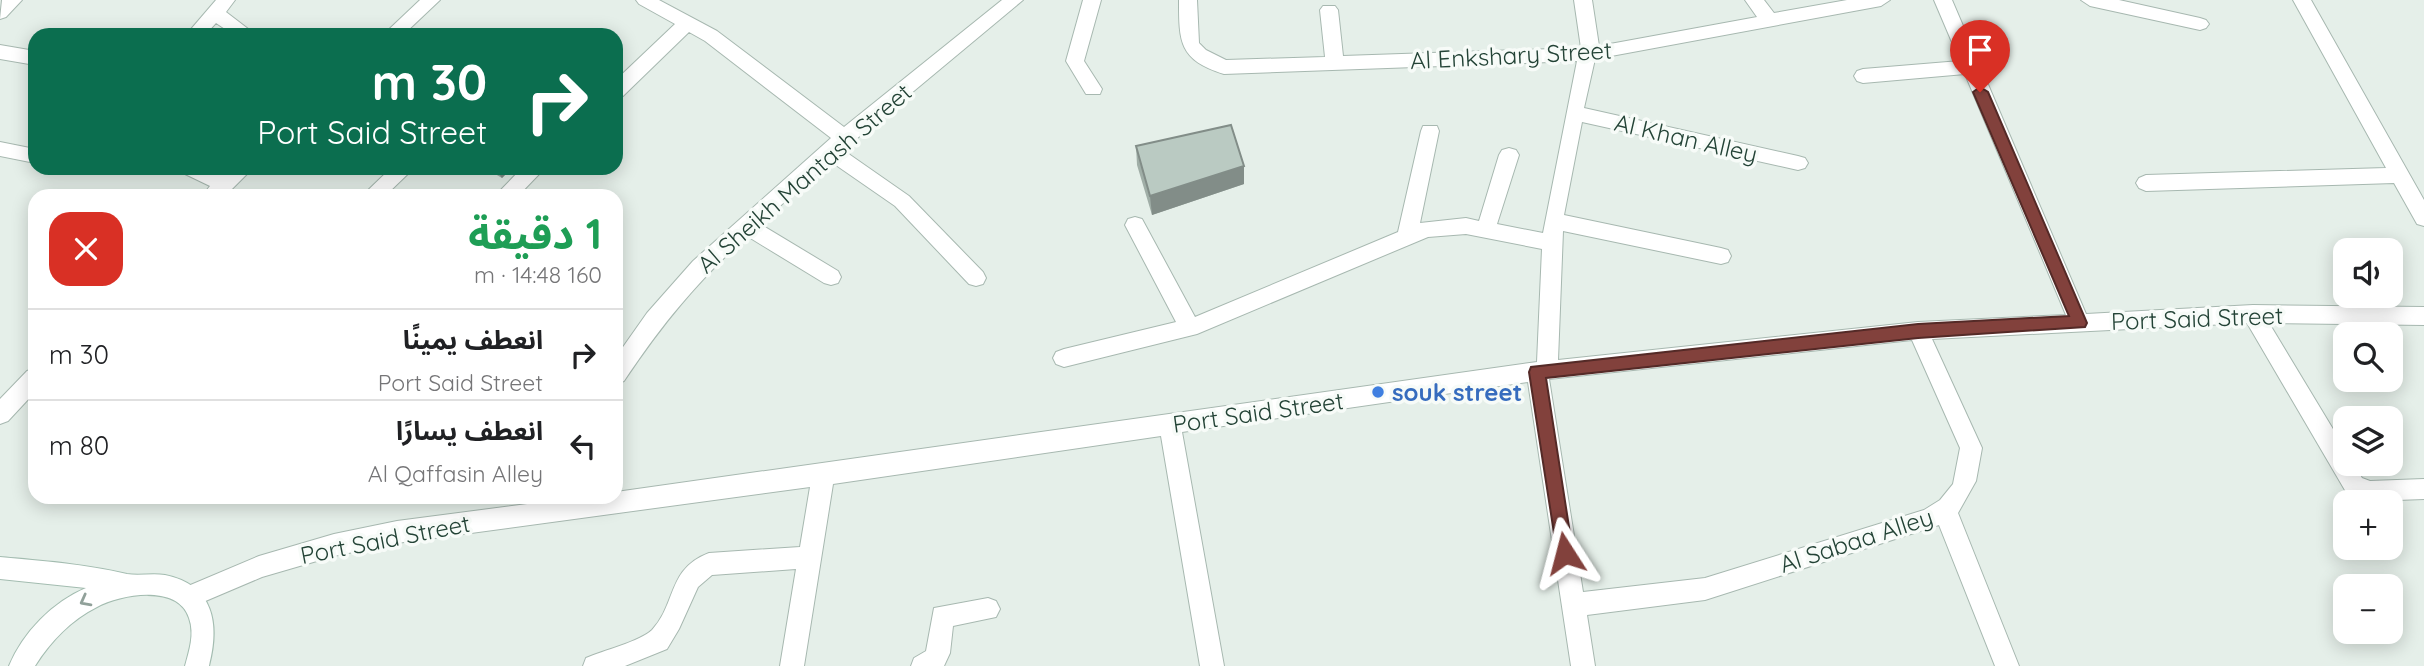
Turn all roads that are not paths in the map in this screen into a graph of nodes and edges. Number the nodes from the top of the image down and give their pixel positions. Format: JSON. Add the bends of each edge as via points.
{"nodes":[{"id":1,"x":13,"y":0,"type":"edge"},
{"id":2,"x":431,"y":0,"type":"edge"},
{"id":3,"x":645,"y":0,"type":"edge"},
{"id":4,"x":1014,"y":0,"type":"edge"},
{"id":5,"x":1092,"y":0,"type":"edge"},
{"id":6,"x":1188,"y":0,"type":"edge"},
{"id":7,"x":1583,"y":0,"type":"edge"},
{"id":8,"x":1754,"y":0,"type":"edge"},
{"id":9,"x":1881,"y":0,"type":"edge"},
{"id":10,"x":1943,"y":0,"type":"edge"},
{"id":11,"x":2091,"y":0,"type":"edge"},
{"id":12,"x":2302,"y":0,"type":"edge"},
{"id":13,"x":1860,"y":2,"type":"edge"},
{"id":14,"x":220,"y":4,"type":"edge"},
{"id":15,"x":1329,"y":10,"type":"dead end"},
{"id":16,"x":0,"y":13,"type":"edge"},
{"id":17,"x":1770,"y":21,"type":"junction"},
{"id":18,"x":688,"y":22,"type":"junction"},
{"id":19,"x":2200,"y":24,"type":"dead end"},
{"id":20,"x":201,"y":28,"type":"edge"},
{"id":21,"x":241,"y":28,"type":"edge"},
{"id":22,"x":401,"y":28,"type":"edge"},
{"id":23,"x":0,"y":52,"type":"edge"},
{"id":24,"x":1589,"y":54,"type":"junction"},
{"id":25,"x":28,"y":57,"type":"edge"},
{"id":26,"x":1335,"y":64,"type":"junction"},
{"id":27,"x":1969,"y":67,"type":"junction"},
{"id":28,"x":1863,"y":76,"type":"dead end"},
{"id":29,"x":623,"y":84,"type":"edge"},
{"id":30,"x":1093,"y":89,"type":"dead end"},
{"id":31,"x":1574,"y":113,"type":"junction"},
{"id":32,"x":1430,"y":131,"type":"dead end"},
{"id":33,"x":845,"y":138,"type":"junction"},
{"id":34,"x":0,"y":149,"type":"edge"},
{"id":35,"x":829,"y":150,"type":"junction"},
{"id":36,"x":28,"y":155,"type":"edge"},
{"id":37,"x":1509,"y":155,"type":"dead end"},
{"id":38,"x":1798,"y":163,"type":"dead end"},
{"id":39,"x":199,"y":175,"type":"edge"},
{"id":40,"x":235,"y":175,"type":"edge"},
{"id":41,"x":396,"y":175,"type":"edge"},
{"id":42,"x":528,"y":175,"type":"edge"},
{"id":43,"x":2399,"y":175,"type":"junction"},
{"id":44,"x":2146,"y":183,"type":"dead end"},
{"id":45,"x":217,"y":189,"type":"edge"},
{"id":46,"x":219,"y":189,"type":"edge"},
{"id":47,"x":380,"y":189,"type":"edge"},
{"id":48,"x":512,"y":189,"type":"edge"},
{"id":49,"x":2424,"y":218,"type":"edge"},
{"id":50,"x":1553,"y":221,"type":"junction"},
{"id":51,"x":1135,"y":225,"type":"dead end"},
{"id":52,"x":747,"y":226,"type":"junction"},
{"id":53,"x":1486,"y":229,"type":"junction"},
{"id":54,"x":1408,"y":234,"type":"junction"},
{"id":55,"x":1550,"y":243,"type":"junction"},
{"id":56,"x":1721,"y":256,"type":"dead end"},
{"id":57,"x":831,"y":277,"type":"dead end"},
{"id":58,"x":976,"y":278,"type":"dead end"},
{"id":59,"x":2253,"y":314,"type":"junction"},
{"id":60,"x":2424,"y":316,"type":"edge"},
{"id":61,"x":2080,"y":323,"type":"junction"},
{"id":62,"x":1190,"y":328,"type":"junction"},
{"id":63,"x":1918,"y":331,"type":"junction"},
{"id":64,"x":1064,"y":358,"type":"dead end"},
{"id":65,"x":623,"y":365,"type":"edge"},
{"id":66,"x":1542,"y":371,"type":"junction"},
{"id":67,"x":28,"y":384,"type":"edge"},
{"id":68,"x":0,"y":414,"type":"edge"},
{"id":69,"x":1170,"y":424,"type":"junction"},
{"id":70,"x":823,"y":475,"type":"junction"},
{"id":71,"x":2424,"y":489,"type":"edge"},
{"id":72,"x":623,"y":497,"type":"edge"},
{"id":73,"x":547,"y":505,"type":"edge"},
{"id":74,"x":1945,"y":510,"type":"junction"},
{"id":75,"x":809,"y":557,"type":"junction"},
{"id":76,"x":0,"y":568,"type":"edge"},
{"id":77,"x":128,"y":584,"type":"junction"},
{"id":78,"x":189,"y":597,"type":"junction"},
{"id":79,"x":1573,"y":605,"type":"junction"},
{"id":80,"x":988,"y":609,"type":"dead end"},
{"id":81,"x":21,"y":666,"type":"edge"},
{"id":82,"x":197,"y":666,"type":"edge"},
{"id":83,"x":595,"y":666,"type":"edge"},
{"id":84,"x":792,"y":666,"type":"edge"},
{"id":85,"x":923,"y":666,"type":"edge"},
{"id":86,"x":1212,"y":666,"type":"edge"},
{"id":87,"x":1583,"y":666,"type":"edge"},
{"id":88,"x":2007,"y":666,"type":"edge"}],
"edges":[{"from":1,"to":16,"type":"street"},
{"from":2,"to":22,"type":"street"},
{"from":3,"to":18,"type":"street"},
{"from":4,"to":33,"type":"street","name":"Al Sheikh Mantash Street"},
{"from":5,"to":30,"type":"street","via":[[1075,61]]},
{"from":6,"to":26,"type":"street","name":"Al Enkshary Street","via":[[1189,44],[1196,55],[1224,67]]},
{"from":7,"to":24,"type":"street","via":[[1591,32]]},
{"from":8,"to":17,"type":"street"},
{"from":9,"to":13,"type":"street","name":"Al Enkshary Street"},
{"from":10,"to":27,"type":"street"},
{"from":11,"to":19,"type":"street"},
{"from":12,"to":43,"type":"street"},
{"from":13,"to":17,"type":"street","name":"Al Enkshary Street"},
{"from":14,"to":20,"type":"street"},
{"from":14,"to":21,"type":"street"},
{"from":15,"to":26,"type":"street"},
{"from":17,"to":24,"type":"street","name":"Al Enkshary Street"},
{"from":18,"to":29,"type":"street"},
{"from":18,"to":33,"type":"street"},
{"from":23,"to":25,"type":"street"},
{"from":24,"to":26,"type":"street","name":"Al Enkshary Street"},
{"from":24,"to":31,"type":"street"},
{"from":27,"to":28,"type":"street"},
{"from":27,"to":61,"type":"street"},
{"from":31,"to":38,"type":"street","name":"Al Khan Alley"},
{"from":31,"to":50,"type":"street"},
{"from":32,"to":54,"type":"street"},
{"from":33,"to":35,"type":"street","name":"Al Sheikh Mantash Street"},
{"from":34,"to":36,"type":"street"},
{"from":35,"to":52,"type":"street","name":"Al Sheikh Mantash Street"},
{"from":35,"to":58,"type":"street","via":[[902,201]]},
{"from":37,"to":53,"type":"street"},
{"from":39,"to":45,"type":"street"},
{"from":40,"to":46,"type":"street"},
{"from":41,"to":47,"type":"street"},
{"from":42,"to":48,"type":"street"},
{"from":43,"to":44,"type":"street"},
{"from":43,"to":49,"type":"street"},
{"from":50,"to":55,"type":"street"},
{"from":50,"to":56,"type":"street"},
{"from":51,"to":62,"type":"street"},
{"from":52,"to":57,"type":"street"},
{"from":52,"to":65,"type":"street","name":"Al Sheikh Mantash Street","via":[[672,298]]},
{"from":53,"to":54,"type":"street","via":[[1445,226]]},
{"from":53,"to":55,"type":"street"},
{"from":54,"to":62,"type":"street"},
{"from":55,"to":66,"type":"street"},
{"from":59,"to":60,"type":"street","name":"Port Said Street"},
{"from":59,"to":61,"type":"street","name":"Port Said Street"},
{"from":59,"to":71,"type":"street","via":[[2354,485],[2370,491]]},
{"from":61,"to":63,"type":"street","name":"Port Said Street"},
{"from":62,"to":64,"type":"street"},
{"from":63,"to":66,"type":"street","name":"Port Said Street"},
{"from":63,"to":74,"type":"street","name":"Al Sabaa Alley","via":[[1971,448],[1964,486]]},
{"from":66,"to":69,"type":"street","name":"Port Said Street"},
{"from":66,"to":79,"type":"street"},
{"from":67,"to":68,"type":"street"},
{"from":69,"to":70,"type":"street","name":"Port Said Street"},
{"from":69,"to":86,"type":"street"},
{"from":70,"to":72,"type":"street","name":"Port Said Street"},
{"from":70,"to":75,"type":"street"},
{"from":73,"to":78,"type":"street","name":"Port Said Street","via":[[334,545],[259,566]]},
{"from":74,"to":79,"type":"street","name":"Al Sabaa Alley","via":[[1705,589]]},
{"from":74,"to":88,"type":"street"},
{"from":75,"to":83,"type":"street","via":[[700,568],[685,584],[658,641]]},
{"from":75,"to":84,"type":"street"},
{"from":76,"to":77,"type":"street"},
{"from":77,"to":78,"type":"street","via":[[173,586]]},
{"from":77,"to":81,"type":"street","one_way":true,"via":[[74,607],[50,627]]},
{"from":78,"to":82,"type":"street","via":[[200,611],[205,629]]},
{"from":79,"to":87,"type":"street"},
{"from":80,"to":85,"type":"street","via":[[942,616],[938,653],[932,664]]}]}
